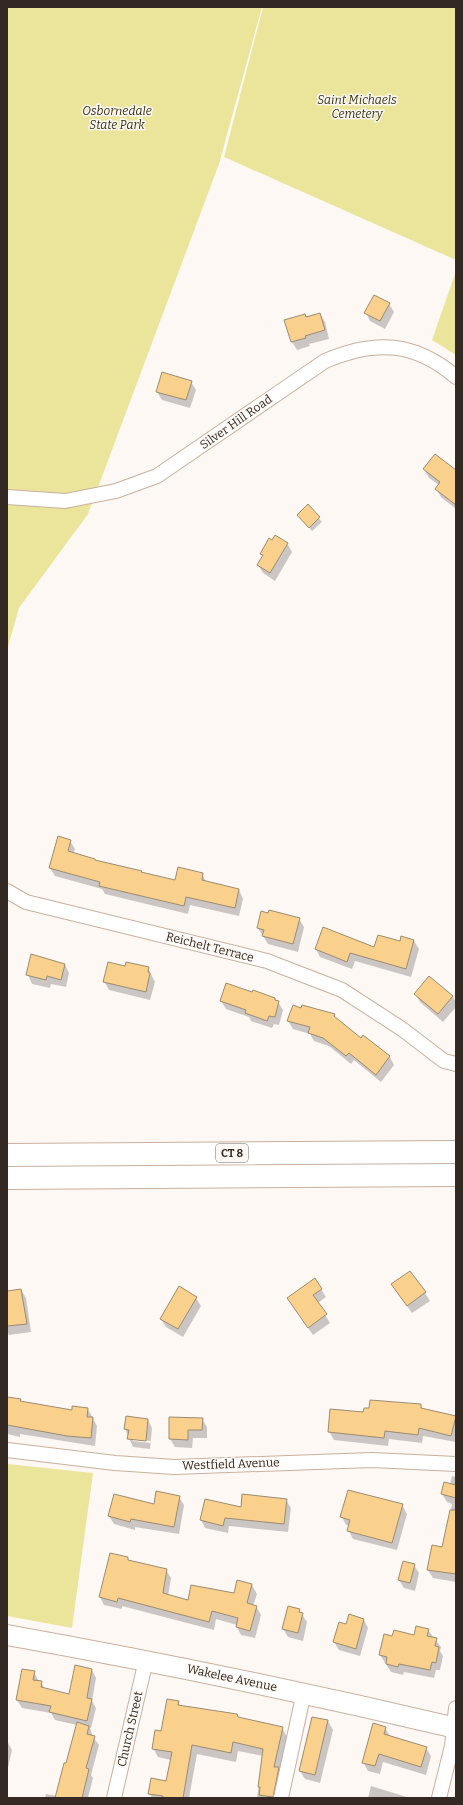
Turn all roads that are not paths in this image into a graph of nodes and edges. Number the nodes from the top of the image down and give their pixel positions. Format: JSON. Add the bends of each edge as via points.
{"nodes":[{"id":1,"x":456,"y":377,"type":"edge"},
{"id":2,"x":7,"y":496,"type":"edge"},
{"id":3,"x":7,"y":891,"type":"edge"},
{"id":4,"x":456,"y":1064,"type":"edge"},
{"id":5,"x":456,"y":1152,"type":"edge"},
{"id":6,"x":7,"y":1155,"type":"edge"},
{"id":7,"x":456,"y":1175,"type":"edge"},
{"id":8,"x":7,"y":1178,"type":"edge"},
{"id":9,"x":7,"y":1450,"type":"edge"},
{"id":10,"x":456,"y":1464,"type":"edge"},
{"id":11,"x":7,"y":1635,"type":"edge"},
{"id":12,"x":146,"y":1660,"type":"junction"},
{"id":13,"x":304,"y":1692,"type":"junction"},
{"id":14,"x":455,"y":1721,"type":"edge"},
{"id":15,"x":114,"y":1798,"type":"edge"},
{"id":16,"x":281,"y":1798,"type":"edge"},
{"id":17,"x":439,"y":1798,"type":"edge"}],
"edges":[{"from":1,"to":2,"type":"street","name":"Silver Hill Road","via":[[434,360],[417,352],[373,347],[347,352],[325,361],[157,476],[116,491],[65,501]]},
{"from":3,"to":4,"type":"street","name":"Reichelt Terrace","via":[[36,905],[267,961],[342,990],[402,1029],[444,1061]]},
{"from":5,"to":6,"type":"highway","number":"CT 8"},
{"from":7,"to":8,"type":"highway","number":"CT 8"},
{"from":9,"to":10,"type":"street","name":"Westfield Avenue","via":[[174,1467],[372,1460]]},
{"from":11,"to":12,"type":"main road","name":"Wakelee Avenue"},
{"from":12,"to":13,"type":"main road","name":"Wakelee Avenue"},
{"from":12,"to":15,"type":"street","name":"Church Street"},
{"from":13,"to":14,"type":"main road","name":"Wakelee Avenue"},
{"from":13,"to":16,"type":"street"},
{"from":14,"to":17,"type":"street","via":[[452,1746]]}]}
